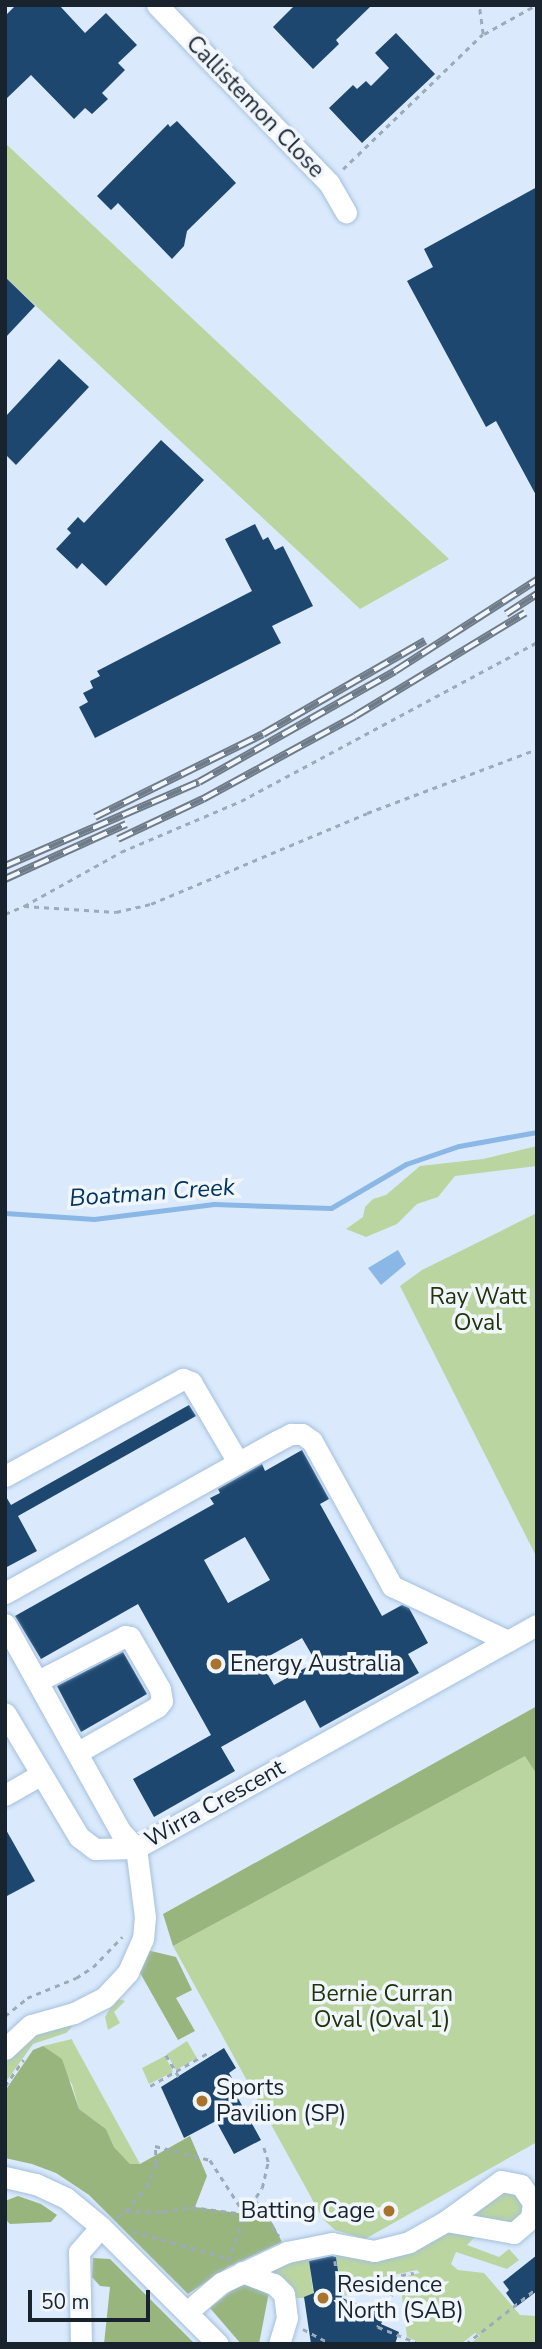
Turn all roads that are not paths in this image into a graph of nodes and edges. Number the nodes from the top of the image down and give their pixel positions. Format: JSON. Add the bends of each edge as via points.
{"nodes":[{"id":1,"x":157,"y":5,"type":"edge"},
{"id":2,"x":346,"y":213,"type":"dead end"},
{"id":3,"x":239,"y":1462,"type":"junction"},
{"id":4,"x":5,"y":1476,"type":"edge"},
{"id":5,"x":5,"y":1593,"type":"edge"},
{"id":6,"x":5,"y":1624,"type":"edge"},
{"id":7,"x":537,"y":1625,"type":"edge"},
{"id":8,"x":508,"y":1641,"type":"junction"},
{"id":9,"x":38,"y":1681,"type":"junction"},
{"id":10,"x":5,"y":1713,"type":"edge"},
{"id":11,"x":78,"y":1752,"type":"junction"},
{"id":12,"x":40,"y":1775,"type":"junction"},
{"id":13,"x":5,"y":1794,"type":"edge"},
{"id":14,"x":136,"y":1848,"type":"junction"},
{"id":15,"x":5,"y":2049,"type":"edge"},
{"id":16,"x":5,"y":2177,"type":"edge"},
{"id":17,"x":446,"y":2221,"type":"dead end"},
{"id":18,"x":111,"y":2225,"type":"junction"},
{"id":19,"x":233,"y":2266,"type":"junction"},
{"id":20,"x":187,"y":2312,"type":"junction"},
{"id":21,"x":80,"y":2344,"type":"edge"},
{"id":22,"x":218,"y":2344,"type":"edge"},
{"id":23,"x":279,"y":2344,"type":"edge"}],
"edges":[{"from":1,"to":2,"type":"street","name":"Callistemon Close","via":[[328,183]]},
{"from":3,"to":4,"type":"street","via":[[191,1382],[183,1379]]},
{"from":3,"to":5,"type":"street"},
{"from":3,"to":8,"type":"street","via":[[291,1434],[302,1434],[312,1441],[392,1586]]},
{"from":6,"to":9,"type":"street"},
{"from":7,"to":8,"type":"street","name":"Wirra Crescent"},
{"from":8,"to":14,"type":"street","name":"Wirra Crescent"},
{"from":9,"to":11,"type":"street"},
{"from":9,"to":11,"type":"street","via":[[125,1636],[130,1637],[160,1689],[158,1707]]},
{"from":10,"to":12,"type":"street"},
{"from":11,"to":14,"type":"street","via":[[120,1831]]},
{"from":12,"to":13,"type":"street"},
{"from":12,"to":14,"type":"street","via":[[79,1837],[94,1849]]},
{"from":14,"to":15,"type":"street","name":"Wirra Crescent","via":[[145,1917],[143,1939],[128,1972],[105,1997],[74,2013],[31,2025]]},
{"from":16,"to":18,"type":"street","via":[[65,2197]]},
{"from":17,"to":19,"type":"street","via":[[391,2249],[355,2250],[332,2243]]},
{"from":18,"to":20,"type":"street"},
{"from":18,"to":21,"type":"street","via":[[79,2252]]},
{"from":19,"to":20,"type":"street","via":[[222,2283]]},
{"from":19,"to":23,"type":"street","via":[[274,2284],[284,2294],[287,2318]]},
{"from":20,"to":22,"type":"street"}]}
